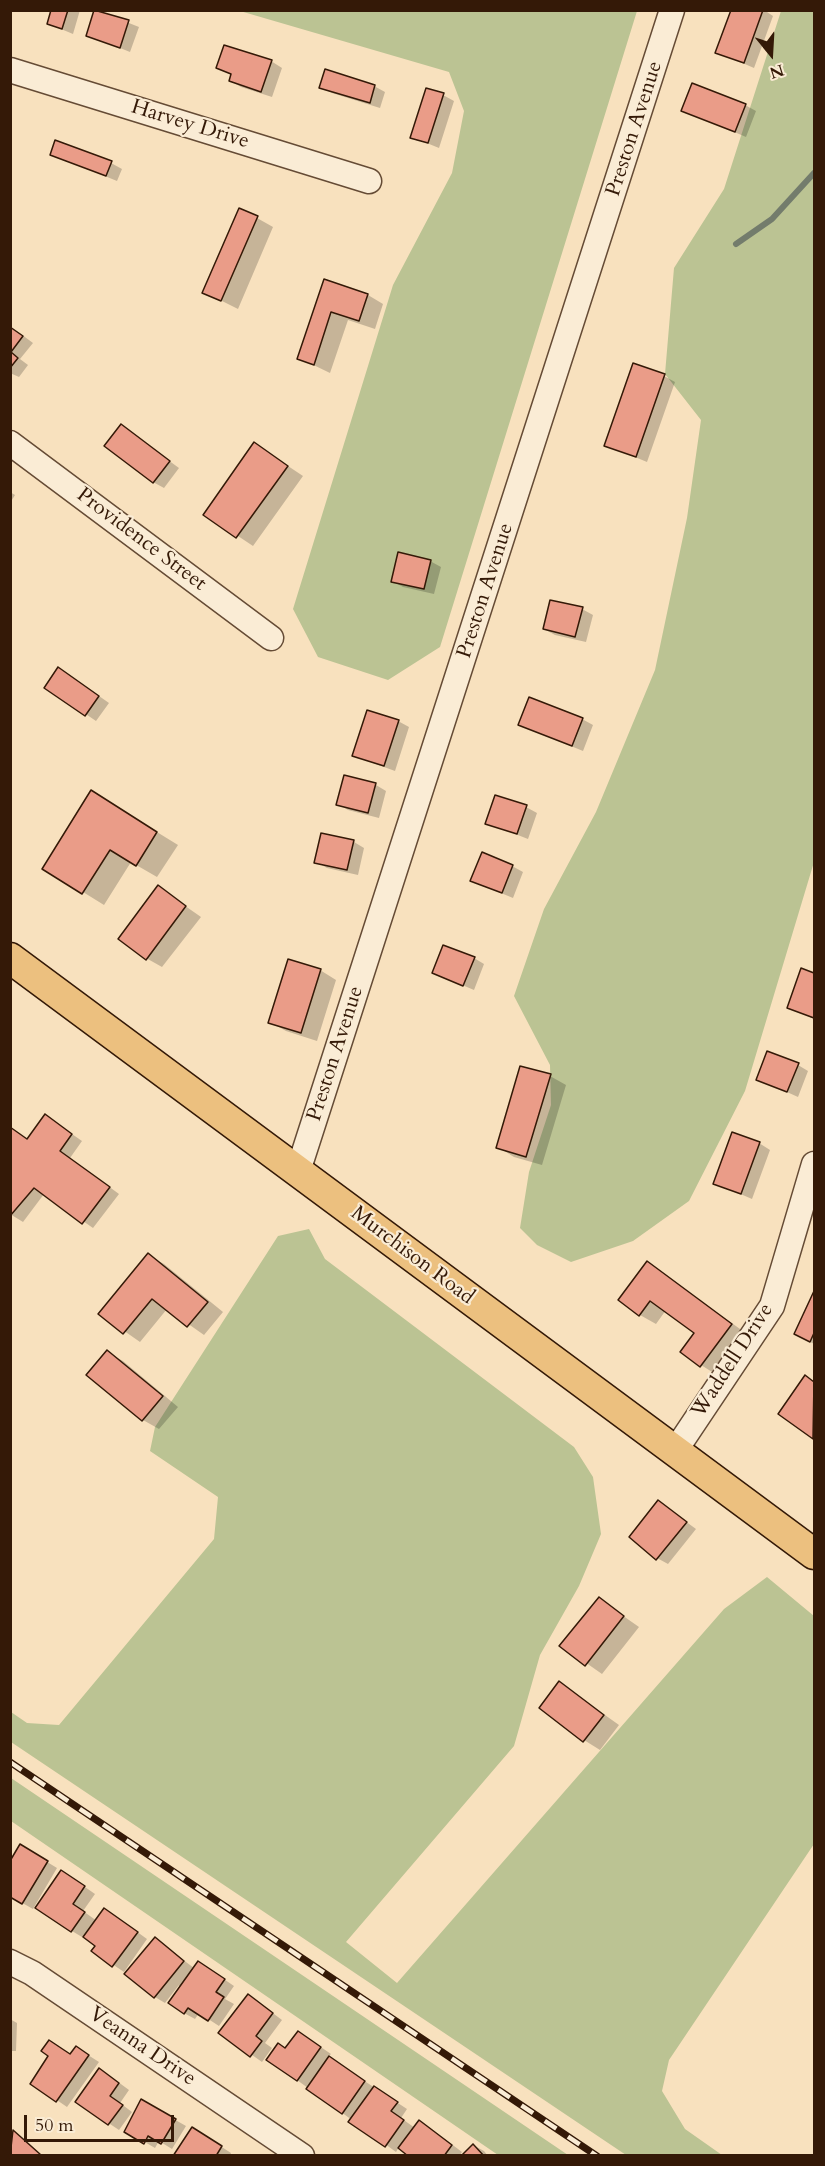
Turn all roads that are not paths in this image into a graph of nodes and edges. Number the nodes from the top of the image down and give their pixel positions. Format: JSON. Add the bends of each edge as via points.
{"nodes":[{"id":1,"x":672,"y":10,"type":"edge"},
{"id":2,"x":10,"y":70,"type":"edge"},
{"id":3,"x":369,"y":181,"type":"dead end"},
{"id":4,"x":10,"y":443,"type":"edge"},
{"id":5,"x":271,"y":638,"type":"dead end"},
{"id":6,"x":10,"y":958,"type":"edge"},
{"id":7,"x":814,"y":1164,"type":"edge"},
{"id":8,"x":298,"y":1171,"type":"junction"},
{"id":9,"x":675,"y":1450,"type":"junction"},
{"id":10,"x":814,"y":1554,"type":"edge"},
{"id":11,"x":10,"y":1962,"type":"edge"},
{"id":12,"x":302,"y":2156,"type":"edge"}],
"edges":[{"from":1,"to":8,"type":"street","name":"Preston Avenue"},
{"from":2,"to":3,"type":"street","name":"Harvey Drive"},
{"from":4,"to":5,"type":"street","name":"Providence Street"},
{"from":6,"to":8,"type":"main road","name":"Murchison Road"},
{"from":7,"to":9,"type":"street","name":"Waddell Drive","via":[[772,1306]]},
{"from":8,"to":9,"type":"main road","name":"Murchison Road"},
{"from":9,"to":10,"type":"main road","name":"Murchison Road"},
{"from":11,"to":12,"type":"street","name":"Veanna Drive","via":[[32,1973]]}]}
